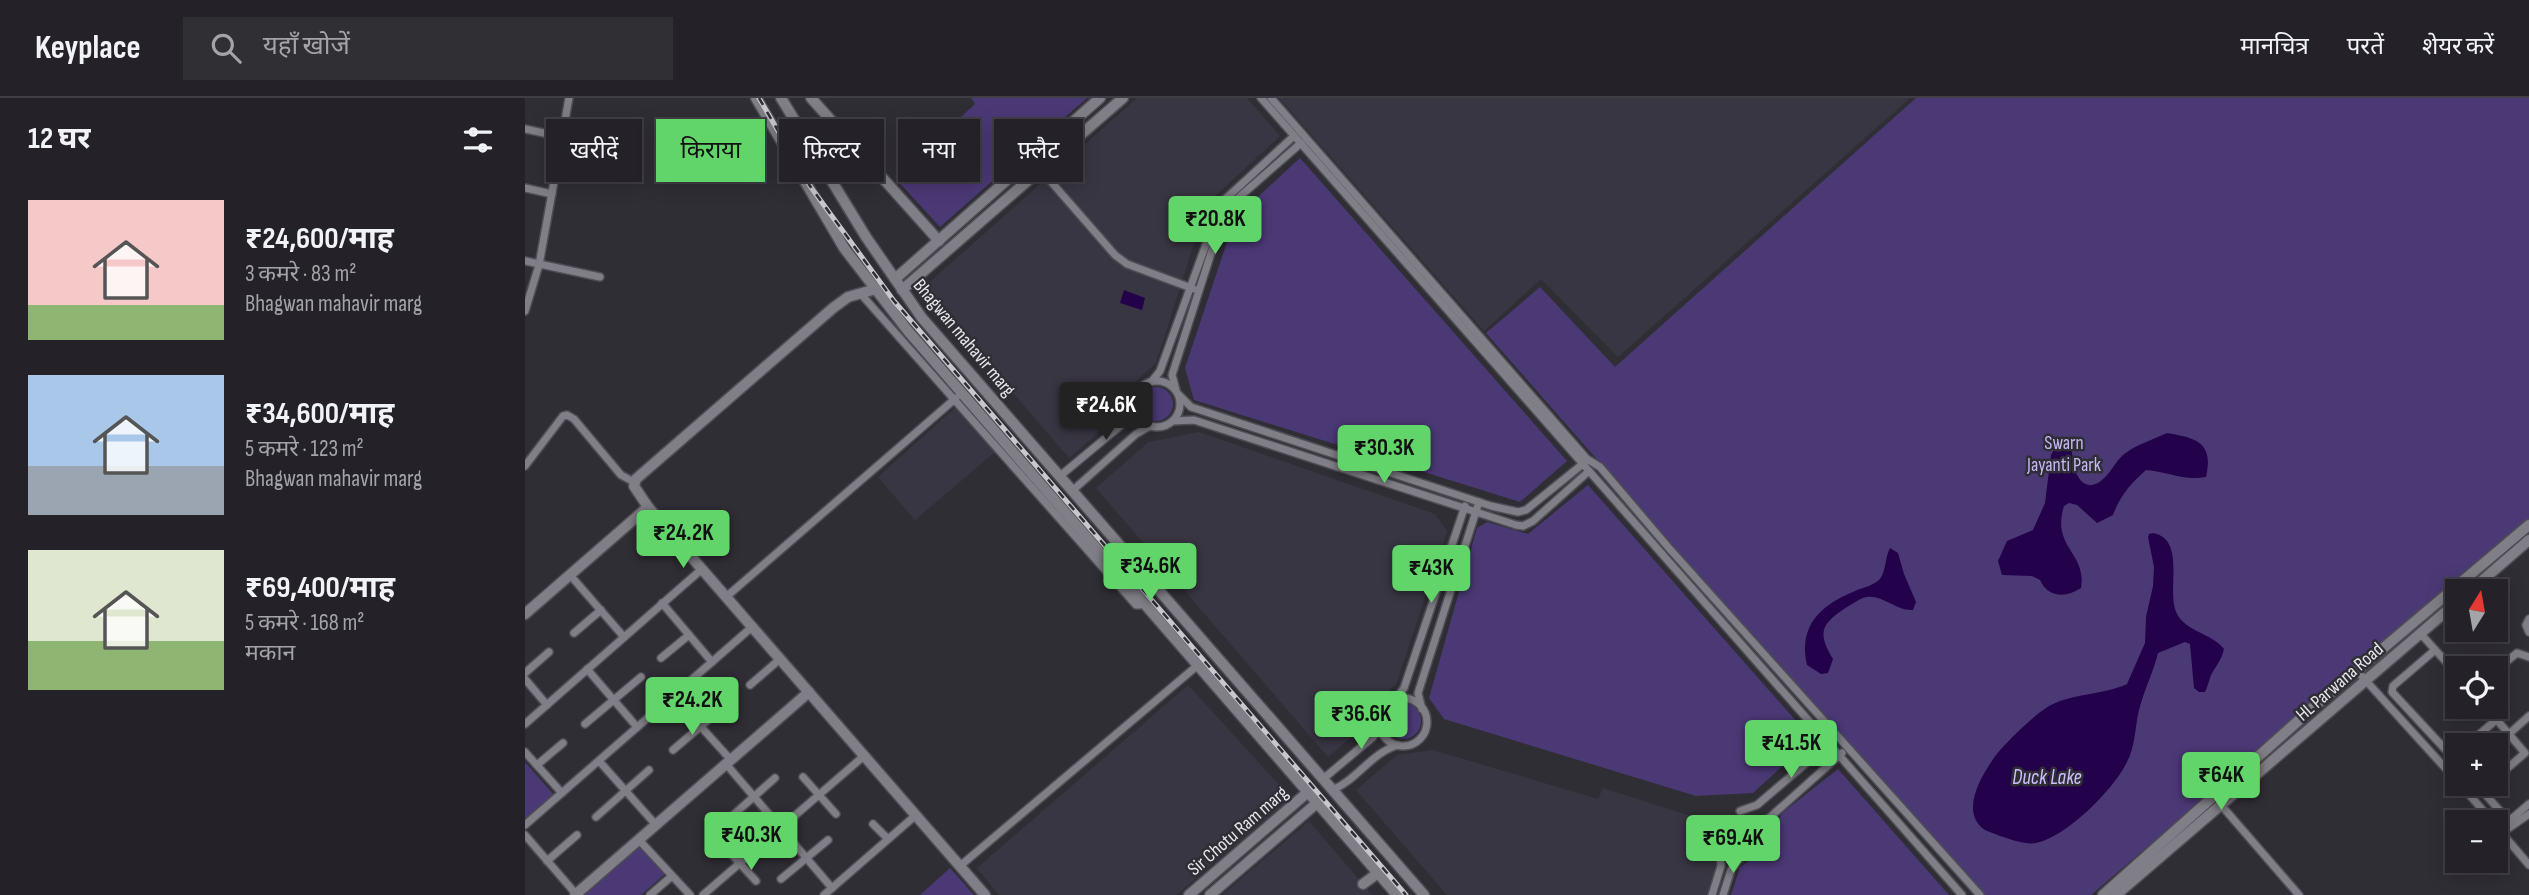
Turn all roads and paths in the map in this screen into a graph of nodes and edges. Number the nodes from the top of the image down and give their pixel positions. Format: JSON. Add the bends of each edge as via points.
{"nodes":[{"id":1,"x":569,"y":98,"type":"edge"},
{"id":2,"x":756,"y":98,"type":"edge"},
{"id":3,"x":781,"y":98,"type":"edge"},
{"id":4,"x":811,"y":98,"type":"edge"},
{"id":5,"x":1100,"y":98,"type":"edge"},
{"id":6,"x":1123,"y":98,"type":"edge"},
{"id":7,"x":1261,"y":98,"type":"edge"},
{"id":8,"x":1271,"y":98,"type":"edge"},
{"id":9,"x":565,"y":119,"type":"edge"},
{"id":10,"x":525,"y":129,"type":"edge"},
{"id":11,"x":1083,"y":132,"type":"edge"},
{"id":12,"x":546,"y":134,"type":"edge"},
{"id":13,"x":1294,"y":136,"type":"junction"},
{"id":14,"x":1301,"y":143,"type":"junction"},
{"id":15,"x":554,"y":182,"type":"edge"},
{"id":16,"x":1025,"y":182,"type":"edge"},
{"id":17,"x":1051,"y":182,"type":"edge"},
{"id":18,"x":525,"y":188,"type":"edge"},
{"id":19,"x":552,"y":194,"type":"junction"},
{"id":20,"x":939,"y":241,"type":"junction"},
{"id":21,"x":525,"y":261,"type":"edge"},
{"id":22,"x":539,"y":265,"type":"junction"},
{"id":23,"x":600,"y":277,"type":"dead end"},
{"id":24,"x":895,"y":279,"type":"junction"},
{"id":25,"x":1189,"y":288,"type":"junction"},
{"id":26,"x":876,"y":289,"type":"junction"},
{"id":27,"x":902,"y":290,"type":"junction"},
{"id":28,"x":1198,"y":290,"type":"junction"},
{"id":29,"x":860,"y":293,"type":"junction"},
{"id":30,"x":525,"y":311,"type":"edge"},
{"id":31,"x":1152,"y":381,"type":"junction"},
{"id":32,"x":962,"y":393,"type":"junction"},
{"id":33,"x":1177,"y":393,"type":"junction"},
{"id":34,"x":954,"y":401,"type":"junction"},
{"id":35,"x":1134,"y":408,"type":"junction"},
{"id":36,"x":1173,"y":421,"type":"junction"},
{"id":37,"x":1150,"y":426,"type":"junction"},
{"id":38,"x":1582,"y":463,"type":"junction"},
{"id":39,"x":1594,"y":463,"type":"junction"},
{"id":40,"x":525,"y":466,"type":"edge"},
{"id":41,"x":1588,"y":472,"type":"junction"},
{"id":42,"x":1060,"y":476,"type":"junction"},
{"id":43,"x":634,"y":482,"type":"junction"},
{"id":44,"x":1072,"y":491,"type":"junction"},
{"id":45,"x":1469,"y":498,"type":"junction"},
{"id":46,"x":1479,"y":502,"type":"junction"},
{"id":47,"x":648,"y":507,"type":"junction"},
{"id":48,"x":1464,"y":509,"type":"junction"},
{"id":49,"x":1475,"y":513,"type":"junction"},
{"id":50,"x":2529,"y":525,"type":"edge"},
{"id":51,"x":2529,"y":540,"type":"edge"},
{"id":52,"x":702,"y":569,"type":"junction"},
{"id":53,"x":1140,"y":569,"type":"junction"},
{"id":54,"x":570,"y":575,"type":"junction"},
{"id":55,"x":2484,"y":579,"type":"edge"},
{"id":56,"x":1126,"y":583,"type":"junction"},
{"id":57,"x":726,"y":597,"type":"junction"},
{"id":58,"x":1143,"y":602,"type":"junction"},
{"id":59,"x":662,"y":603,"type":"junction"},
{"id":60,"x":601,"y":610,"type":"junction"},
{"id":61,"x":2445,"y":612,"type":"edge"},
{"id":62,"x":525,"y":614,"type":"edge"},
{"id":63,"x":2529,"y":619,"type":"edge"},
{"id":64,"x":752,"y":627,"type":"junction"},
{"id":65,"x":2529,"y":632,"type":"edge"},
{"id":66,"x":574,"y":633,"type":"dead end"},
{"id":67,"x":2420,"y":633,"type":"junction"},
{"id":68,"x":689,"y":635,"type":"junction"},
{"id":69,"x":624,"y":637,"type":"junction"},
{"id":70,"x":2435,"y":650,"type":"junction"},
{"id":71,"x":549,"y":652,"type":"dead end"},
{"id":72,"x":2529,"y":657,"type":"edge"},
{"id":73,"x":661,"y":658,"type":"dead end"},
{"id":74,"x":780,"y":659,"type":"junction"},
{"id":75,"x":2508,"y":660,"type":"edge"},
{"id":76,"x":2445,"y":661,"type":"edge"},
{"id":77,"x":712,"y":662,"type":"junction"},
{"id":78,"x":1198,"y":665,"type":"junction"},
{"id":79,"x":587,"y":669,"type":"junction"},
{"id":80,"x":2358,"y":672,"type":"junction"},
{"id":81,"x":525,"y":673,"type":"edge"},
{"id":82,"x":641,"y":677,"type":"dead end"},
{"id":83,"x":525,"y":679,"type":"edge"},
{"id":84,"x":2367,"y":681,"type":"junction"},
{"id":85,"x":750,"y":685,"type":"dead end"},
{"id":86,"x":809,"y":692,"type":"junction"},
{"id":87,"x":673,"y":696,"type":"junction"},
{"id":88,"x":1396,"y":699,"type":"junction"},
{"id":89,"x":614,"y":700,"type":"junction"},
{"id":90,"x":728,"y":703,"type":"dead end"},
{"id":91,"x":547,"y":705,"type":"junction"},
{"id":92,"x":1422,"y":709,"type":"junction"},
{"id":93,"x":2529,"y":716,"type":"edge"},
{"id":94,"x":2497,"y":719,"type":"joint"},
{"id":95,"x":525,"y":724,"type":"edge"},
{"id":96,"x":585,"y":724,"type":"dead end"},
{"id":97,"x":701,"y":726,"type":"junction"},
{"id":98,"x":637,"y":727,"type":"junction"},
{"id":99,"x":1380,"y":727,"type":"junction"},
{"id":100,"x":2481,"y":733,"type":"edge"},
{"id":101,"x":2510,"y":733,"type":"junction"},
{"id":102,"x":1838,"y":737,"type":"junction"},
{"id":103,"x":563,"y":743,"type":"dead end"},
{"id":104,"x":1829,"y":744,"type":"junction"},
{"id":105,"x":1398,"y":745,"type":"junction"},
{"id":106,"x":1847,"y":747,"type":"junction"},
{"id":107,"x":2445,"y":747,"type":"edge"},
{"id":108,"x":673,"y":750,"type":"dead end"},
{"id":109,"x":2527,"y":751,"type":"edge"},
{"id":110,"x":525,"y":752,"type":"edge"},
{"id":111,"x":865,"y":755,"type":"junction"},
{"id":112,"x":1840,"y":755,"type":"junction"},
{"id":113,"x":599,"y":761,"type":"junction"},
{"id":114,"x":729,"y":762,"type":"junction"},
{"id":115,"x":537,"y":765,"type":"junction"},
{"id":116,"x":2444,"y":766,"type":"edge"},
{"id":117,"x":2508,"y":768,"type":"edge"},
{"id":118,"x":649,"y":770,"type":"dead end"},
{"id":119,"x":803,"y":777,"type":"dead end"},
{"id":120,"x":775,"y":778,"type":"dead end"},
{"id":121,"x":1323,"y":779,"type":"junction"},
{"id":122,"x":1332,"y":790,"type":"junction"},
{"id":123,"x":626,"y":791,"type":"junction"},
{"id":124,"x":1308,"y":792,"type":"junction"},
{"id":125,"x":562,"y":793,"type":"junction"},
{"id":126,"x":819,"y":795,"type":"junction"},
{"id":127,"x":754,"y":796,"type":"junction"},
{"id":128,"x":2470,"y":796,"type":"edge"},
{"id":129,"x":2486,"y":796,"type":"edge"},
{"id":130,"x":1317,"y":803,"type":"junction"},
{"id":131,"x":2529,"y":804,"type":"edge"},
{"id":132,"x":2221,"y":805,"type":"junction"},
{"id":133,"x":2482,"y":810,"type":"edge"},
{"id":134,"x":1740,"y":811,"type":"dead end"},
{"id":135,"x":835,"y":814,"type":"dead end"},
{"id":136,"x":2529,"y":814,"type":"edge"},
{"id":137,"x":916,"y":815,"type":"junction"},
{"id":138,"x":596,"y":817,"type":"dead end"},
{"id":139,"x":731,"y":817,"type":"dead end"},
{"id":140,"x":873,"y":824,"type":"dead end"},
{"id":141,"x":525,"y":825,"type":"edge"},
{"id":142,"x":656,"y":825,"type":"junction"},
{"id":143,"x":781,"y":828,"type":"junction"},
{"id":144,"x":2508,"y":829,"type":"edge"},
{"id":145,"x":1759,"y":834,"type":"dead end"},
{"id":146,"x":525,"y":835,"type":"edge"},
{"id":147,"x":577,"y":835,"type":"dead end"},
{"id":148,"x":888,"y":839,"type":"junction"},
{"id":149,"x":639,"y":840,"type":"junction"},
{"id":150,"x":828,"y":840,"type":"dead end"},
{"id":151,"x":2508,"y":840,"type":"edge"},
{"id":152,"x":723,"y":845,"type":"dead end"},
{"id":153,"x":1720,"y":850,"type":"dead end"},
{"id":154,"x":1741,"y":857,"type":"dead end"},
{"id":155,"x":807,"y":858,"type":"junction"},
{"id":156,"x":547,"y":861,"type":"junction"},
{"id":157,"x":740,"y":864,"type":"junction"},
{"id":158,"x":2529,"y":865,"type":"edge"},
{"id":159,"x":960,"y":866,"type":"junction"},
{"id":160,"x":1378,"y":873,"type":"junction"},
{"id":161,"x":672,"y":876,"type":"junction"},
{"id":162,"x":781,"y":879,"type":"dead end"},
{"id":163,"x":755,"y":881,"type":"dead end"},
{"id":164,"x":1363,"y":884,"type":"dead end"},
{"id":165,"x":832,"y":888,"type":"junction"},
{"id":166,"x":576,"y":894,"type":"edge"},
{"id":167,"x":653,"y":894,"type":"edge"},
{"id":168,"x":690,"y":895,"type":"edge"},
{"id":169,"x":703,"y":895,"type":"edge"},
{"id":170,"x":824,"y":895,"type":"edge"},
{"id":171,"x":985,"y":895,"type":"edge"},
{"id":172,"x":1189,"y":895,"type":"edge"},
{"id":173,"x":1210,"y":895,"type":"edge"},
{"id":174,"x":1397,"y":895,"type":"edge"},
{"id":175,"x":1424,"y":895,"type":"edge"},
{"id":176,"x":1712,"y":895,"type":"edge"},
{"id":177,"x":1723,"y":895,"type":"edge"},
{"id":178,"x":1962,"y":895,"type":"edge"},
{"id":179,"x":1980,"y":895,"type":"edge"},
{"id":180,"x":2103,"y":895,"type":"edge"},
{"id":181,"x":2116,"y":895,"type":"edge"},
{"id":182,"x":2299,"y":895,"type":"edge"}],
"edges":[{"from":1,"to":9,"type":"street"},
{"from":2,"to":26,"type":"street","name":"Bhagwan mahavir marg","via":[[844,248]]},
{"from":3,"to":24,"type":"street","name":"Bhagwan mahavir marg"},
{"from":4,"to":20,"type":"street"},
{"from":5,"to":20,"type":"street"},
{"from":6,"to":11,"type":"street"},
{"from":7,"to":13,"type":"street"},
{"from":8,"to":39,"type":"street"},
{"from":10,"to":12,"type":"street"},
{"from":13,"to":14,"type":"street"},
{"from":13,"to":25,"type":"street","via":[[1221,203]]},
{"from":14,"to":28,"type":"street","via":[[1228,207]]},
{"from":14,"to":38,"type":"street"},
{"from":15,"to":19,"type":"street"},
{"from":16,"to":27,"type":"street"},
{"from":17,"to":25,"type":"street","via":[[1115,255]]},
{"from":18,"to":19,"type":"street"},
{"from":19,"to":22,"type":"street"},
{"from":20,"to":24,"type":"street"},
{"from":21,"to":22,"type":"street"},
{"from":22,"to":23,"type":"street"},
{"from":22,"to":30,"type":"street"},
{"from":24,"to":27,"type":"street","name":"Bhagwan mahavir marg"},
{"from":25,"to":28,"type":"street"},
{"from":25,"to":31,"type":"street","via":[[1160,371]]},
{"from":26,"to":29,"type":"street"},
{"from":26,"to":32,"type":"street","name":"Bhagwan mahavir marg"},
{"from":27,"to":42,"type":"street","name":"Bhagwan mahavir marg"},
{"from":28,"to":33,"type":"street","via":[[1172,375]]},
{"from":29,"to":34,"type":"street"},
{"from":29,"to":43,"type":"street","via":[[833,308]]},
{"from":31,"to":33,"type":"street","via":[[1168,383]]},
{"from":31,"to":35,"type":"street","via":[[1138,389]]},
{"from":32,"to":34,"type":"street"},
{"from":32,"to":56,"type":"street","name":"Bhagwan mahavir marg"},
{"from":33,"to":36,"type":"street","via":[[1180,408]]},
{"from":33,"to":45,"type":"street","via":[[1191,407]]},
{"from":34,"to":57,"type":"street"},
{"from":34,"to":58,"type":"street","via":[[1136,605]]},
{"from":35,"to":37,"type":"street"},
{"from":35,"to":42,"type":"street","via":[[1125,422]]},
{"from":36,"to":37,"type":"street","via":[[1162,427]]},
{"from":36,"to":48,"type":"street","via":[[1194,420]]},
{"from":37,"to":44,"type":"street"},
{"from":38,"to":39,"type":"street"},
{"from":38,"to":41,"type":"street"},
{"from":38,"to":46,"type":"street","via":[[1526,510]]},
{"from":39,"to":102,"type":"street"},
{"from":40,"to":43,"type":"street","via":[[567,415],[621,475]]},
{"from":41,"to":49,"type":"street","via":[[1523,526]]},
{"from":41,"to":104,"type":"street"},
{"from":42,"to":44,"type":"street","name":"Bhagwan mahavir marg"},
{"from":43,"to":47,"type":"street"},
{"from":44,"to":53,"type":"street","name":"Bhagwan mahavir marg"},
{"from":45,"to":46,"type":"street"},
{"from":45,"to":48,"type":"street"},
{"from":46,"to":49,"type":"street"},
{"from":47,"to":52,"type":"street"},
{"from":47,"to":54,"type":"street"},
{"from":48,"to":49,"type":"street"},
{"from":48,"to":88,"type":"street","via":[[1404,688]]},
{"from":49,"to":92,"type":"street","via":[[1418,693]]},
{"from":50,"to":80,"type":"street"},
{"from":51,"to":55,"type":"street"},
{"from":52,"to":57,"type":"street"},
{"from":52,"to":59,"type":"street"},
{"from":53,"to":56,"type":"street"},
{"from":53,"to":121,"type":"street","name":"Bhagwan mahavir marg"},
{"from":54,"to":60,"type":"street"},
{"from":54,"to":62,"type":"street"},
{"from":56,"to":58,"type":"street","name":"Bhagwan mahavir marg"},
{"from":57,"to":64,"type":"street"},
{"from":58,"to":78,"type":"street","name":"Bhagwan mahavir marg"},
{"from":59,"to":68,"type":"street"},
{"from":59,"to":69,"type":"street"},
{"from":60,"to":66,"type":"street"},
{"from":60,"to":69,"type":"street"},
{"from":61,"to":67,"type":"street","name":"HL Parwana Road"},
{"from":63,"to":65,"type":"street"},
{"from":64,"to":74,"type":"street"},
{"from":64,"to":77,"type":"street"},
{"from":67,"to":70,"type":"street"},
{"from":67,"to":84,"type":"street","name":"HL Parwana Road"},
{"from":68,"to":73,"type":"street"},
{"from":68,"to":77,"type":"street"},
{"from":69,"to":79,"type":"street"},
{"from":70,"to":76,"type":"street"},
{"from":70,"to":107,"type":"street","via":[[2392,689]]},
{"from":71,"to":81,"type":"street"},
{"from":72,"to":75,"type":"street","via":[[2517,653]]},
{"from":74,"to":85,"type":"street"},
{"from":74,"to":86,"type":"street"},
{"from":77,"to":87,"type":"street"},
{"from":78,"to":124,"type":"street","name":"Bhagwan mahavir marg"},
{"from":78,"to":159,"type":"street"},
{"from":79,"to":89,"type":"street"},
{"from":79,"to":91,"type":"street"},
{"from":80,"to":84,"type":"street"},
{"from":80,"to":180,"type":"street"},
{"from":82,"to":89,"type":"street"},
{"from":83,"to":91,"type":"street"},
{"from":84,"to":116,"type":"street"},
{"from":84,"to":132,"type":"street","name":"HL Parwana Road"},
{"from":86,"to":111,"type":"street"},
{"from":86,"to":114,"type":"street"},
{"from":87,"to":97,"type":"street"},
{"from":87,"to":98,"type":"street"},
{"from":88,"to":92,"type":"street","via":[[1412,700]]},
{"from":88,"to":99,"type":"street","via":[[1383,709]]},
{"from":89,"to":96,"type":"street"},
{"from":89,"to":98,"type":"street"},
{"from":90,"to":97,"type":"street"},
{"from":91,"to":95,"type":"street"},
{"from":92,"to":105,"type":"street","via":[[1427,722],[1423,734],[1412,744]]},
{"from":93,"to":101,"type":"street"},
{"from":94,"to":100,"type":"street"},
{"from":94,"to":101,"type":"street"},
{"from":97,"to":108,"type":"street"},
{"from":97,"to":114,"type":"street"},
{"from":98,"to":113,"type":"street"},
{"from":99,"to":105,"type":"street","via":[[1386,739]]},
{"from":99,"to":121,"type":"street"},
{"from":101,"to":109,"type":"street"},
{"from":102,"to":104,"type":"street"},
{"from":102,"to":106,"type":"street"},
{"from":103,"to":115,"type":"street"},
{"from":104,"to":112,"type":"street"},
{"from":104,"to":134,"type":"street","via":[[1757,805]]},
{"from":105,"to":122,"type":"street","via":[[1385,749]]},
{"from":106,"to":112,"type":"street"},
{"from":106,"to":179,"type":"street"},
{"from":109,"to":117,"type":"street"},
{"from":110,"to":115,"type":"street"},
{"from":111,"to":126,"type":"street"},
{"from":111,"to":137,"type":"street"},
{"from":112,"to":145,"type":"street","via":[[1769,819]]},
{"from":112,"to":178,"type":"street"},
{"from":113,"to":123,"type":"street"},
{"from":113,"to":125,"type":"street"},
{"from":114,"to":127,"type":"street"},
{"from":114,"to":142,"type":"street"},
{"from":115,"to":125,"type":"street"},
{"from":118,"to":123,"type":"street"},
{"from":119,"to":126,"type":"street"},
{"from":120,"to":127,"type":"street"},
{"from":121,"to":122,"type":"street","name":"Bhagwan mahavir marg"},
{"from":122,"to":175,"type":"street","name":"Bhagwan mahavir marg"},
{"from":123,"to":138,"type":"street"},
{"from":123,"to":142,"type":"street"},
{"from":124,"to":130,"type":"street","name":"Bhagwan mahavir marg"},
{"from":124,"to":172,"type":"street","name":"Sir Chotu Ram marg"},
{"from":125,"to":141,"type":"street"},
{"from":126,"to":135,"type":"street"},
{"from":126,"to":143,"type":"street"},
{"from":127,"to":139,"type":"street"},
{"from":127,"to":143,"type":"street"},
{"from":128,"to":133,"type":"street"},
{"from":129,"to":131,"type":"street","via":[[2509,821]]},
{"from":130,"to":160,"type":"street","name":"Bhagwan mahavir marg"},
{"from":130,"to":173,"type":"street","name":"Sir Chotu Ram marg"},
{"from":132,"to":181,"type":"street","name":"HL Parwana Road"},
{"from":132,"to":182,"type":"street"},
{"from":136,"to":144,"type":"street"},
{"from":137,"to":148,"type":"street"},
{"from":137,"to":159,"type":"street"},
{"from":140,"to":148,"type":"street"},
{"from":142,"to":149,"type":"street"},
{"from":143,"to":155,"type":"street"},
{"from":143,"to":157,"type":"street"},
{"from":146,"to":156,"type":"street"},
{"from":147,"to":156,"type":"street"},
{"from":148,"to":165,"type":"street"},
{"from":149,"to":161,"type":"street"},
{"from":149,"to":166,"type":"street"},
{"from":150,"to":155,"type":"street"},
{"from":151,"to":158,"type":"street"},
{"from":152,"to":157,"type":"street"},
{"from":153,"to":176,"type":"street","via":[[1721,866]]},
{"from":154,"to":177,"type":"street"},
{"from":155,"to":162,"type":"street"},
{"from":155,"to":165,"type":"street"},
{"from":156,"to":166,"type":"street"},
{"from":157,"to":163,"type":"street"},
{"from":157,"to":169,"type":"street"},
{"from":159,"to":171,"type":"street"},
{"from":160,"to":164,"type":"street"},
{"from":160,"to":174,"type":"street","name":"Bhagwan mahavir marg"},
{"from":161,"to":167,"type":"street"},
{"from":161,"to":168,"type":"street"},
{"from":165,"to":170,"type":"street"}]}
